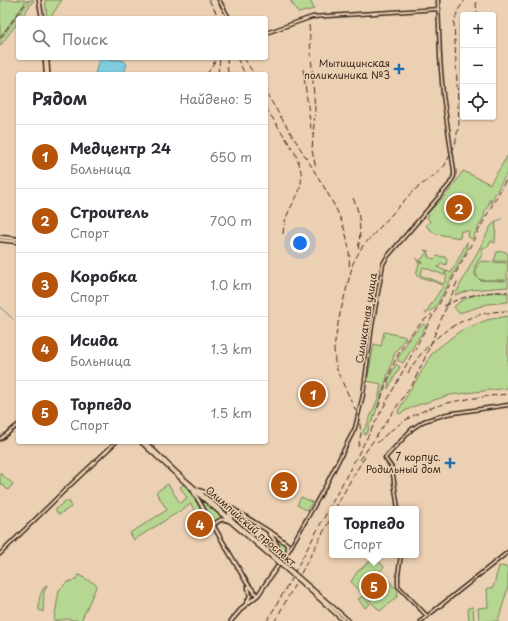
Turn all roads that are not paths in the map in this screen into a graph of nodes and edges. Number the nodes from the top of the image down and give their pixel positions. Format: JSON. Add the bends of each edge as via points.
{"nodes":[{"id":1,"x":39,"y":0,"type":"edge"},
{"id":2,"x":219,"y":0,"type":"edge"},
{"id":3,"x":438,"y":0,"type":"edge"},
{"id":4,"x":439,"y":9,"type":"junction"},
{"id":5,"x":42,"y":16,"type":"edge"},
{"id":6,"x":229,"y":16,"type":"edge"},
{"id":7,"x":268,"y":32,"type":"edge"},
{"id":8,"x":46,"y":60,"type":"edge"},
{"id":9,"x":47,"y":72,"type":"edge"},
{"id":10,"x":0,"y":239,"type":"edge"},
{"id":11,"x":16,"y":241,"type":"edge"},
{"id":12,"x":508,"y":404,"type":"edge"},
{"id":13,"x":16,"y":427,"type":"edge"},
{"id":14,"x":0,"y":439,"type":"edge"},
{"id":15,"x":112,"y":444,"type":"edge"},
{"id":16,"x":143,"y":444,"type":"edge"},
{"id":17,"x":147,"y":444,"type":"edge"},
{"id":18,"x":191,"y":488,"type":"junction"},
{"id":19,"x":196,"y":489,"type":"junction"},
{"id":20,"x":398,"y":506,"type":"edge"},
{"id":21,"x":235,"y":512,"type":"junction"},
{"id":22,"x":233,"y":522,"type":"junction"},
{"id":23,"x":214,"y":526,"type":"junction"},
{"id":24,"x":267,"y":531,"type":"junction"},
{"id":25,"x":283,"y":541,"type":"junction"},
{"id":26,"x":293,"y":543,"type":"junction"},
{"id":27,"x":287,"y":544,"type":"junction"},
{"id":28,"x":277,"y":547,"type":"junction"},
{"id":29,"x":278,"y":552,"type":"junction"},
{"id":30,"x":287,"y":552,"type":"junction"},
{"id":31,"x":508,"y":552,"type":"edge"},
{"id":32,"x":0,"y":554,"type":"edge"},
{"id":33,"x":401,"y":558,"type":"edge"},
{"id":34,"x":280,"y":562,"type":"junction"},
{"id":35,"x":247,"y":583,"type":"junction"},
{"id":36,"x":262,"y":590,"type":"junction"},
{"id":37,"x":312,"y":590,"type":"junction"},
{"id":38,"x":254,"y":592,"type":"junction"},
{"id":39,"x":250,"y":595,"type":"junction"},
{"id":40,"x":255,"y":598,"type":"junction"},
{"id":41,"x":243,"y":608,"type":"junction"},
{"id":42,"x":428,"y":616,"type":"junction"},
{"id":43,"x":231,"y":621,"type":"edge"},
{"id":44,"x":344,"y":621,"type":"edge"},
{"id":45,"x":349,"y":621,"type":"edge"},
{"id":46,"x":421,"y":621,"type":"edge"}],
"edges":[{"from":1,"to":5,"type":"main road"},
{"from":2,"to":6,"type":"street"},
{"from":3,"to":4,"type":"street","name":"Силикатная улица"},
{"from":4,"to":7,"type":"street","via":[[314,17]]},
{"from":4,"to":26,"type":"street","name":"Силикатная улица","via":[[443,93],[454,174],[449,185],[383,264],[355,428]]},
{"from":8,"to":9,"type":"main road"},
{"from":10,"to":11,"type":"main road"},
{"from":12,"to":20,"type":"street","via":[[447,414],[424,421],[412,429],[385,458],[392,468]]},
{"from":13,"to":14,"type":"street"},
{"from":15,"to":32,"type":"street"},
{"from":16,"to":18,"type":"main road","name":"Олимпийский проспект"},
{"from":17,"to":19,"type":"main road","name":"Олимпийский проспект"},
{"from":18,"to":22,"type":"main road","name":"Олимпийский проспект"},
{"from":18,"to":23,"type":"main road"},
{"from":19,"to":21,"type":"main road","via":[[207,493]]},
{"from":19,"to":22,"type":"main road","name":"Олимпийский проспект"},
{"from":21,"to":22,"type":"main road","via":[[231,511],[229,514]]},
{"from":21,"to":24,"type":"main road"},
{"from":22,"to":23,"type":"main road","via":[[222,520]]},
{"from":22,"to":37,"type":"main road","name":"Олимпийский проспект","bridge":true},
{"from":23,"to":35,"type":"main road"},
{"from":24,"to":25,"type":"main road"},
{"from":24,"to":28,"type":"main road"},
{"from":25,"to":27,"type":"main road"},
{"from":25,"to":28,"type":"main road","via":[[278,542]]},
{"from":26,"to":27,"type":"street"},
{"from":26,"to":30,"type":"street","name":"Силикатная улица"},
{"from":27,"to":30,"type":"main road"},
{"from":28,"to":29,"type":"main road"},
{"from":29,"to":30,"type":"main road"},
{"from":29,"to":34,"type":"main road"},
{"from":30,"to":34,"type":"main road"},
{"from":31,"to":42,"type":"street"},
{"from":33,"to":42,"type":"street","via":[[399,587]]},
{"from":34,"to":36,"type":"main road"},
{"from":35,"to":38,"type":"main road"},
{"from":35,"to":39,"type":"main road"},
{"from":36,"to":38,"type":"main road"},
{"from":36,"to":40,"type":"main road"},
{"from":37,"to":44,"type":"main road","name":"Олимпийский проспект"},
{"from":37,"to":45,"type":"main road","name":"Олимпийский проспект"},
{"from":38,"to":39,"type":"main road"},
{"from":38,"to":40,"type":"main road"},
{"from":39,"to":40,"type":"main road","via":[[251,599]]},
{"from":39,"to":41,"type":"main road"},
{"from":40,"to":41,"type":"main road"},
{"from":41,"to":43,"type":"main road"},
{"from":42,"to":46,"type":"street"}]}
